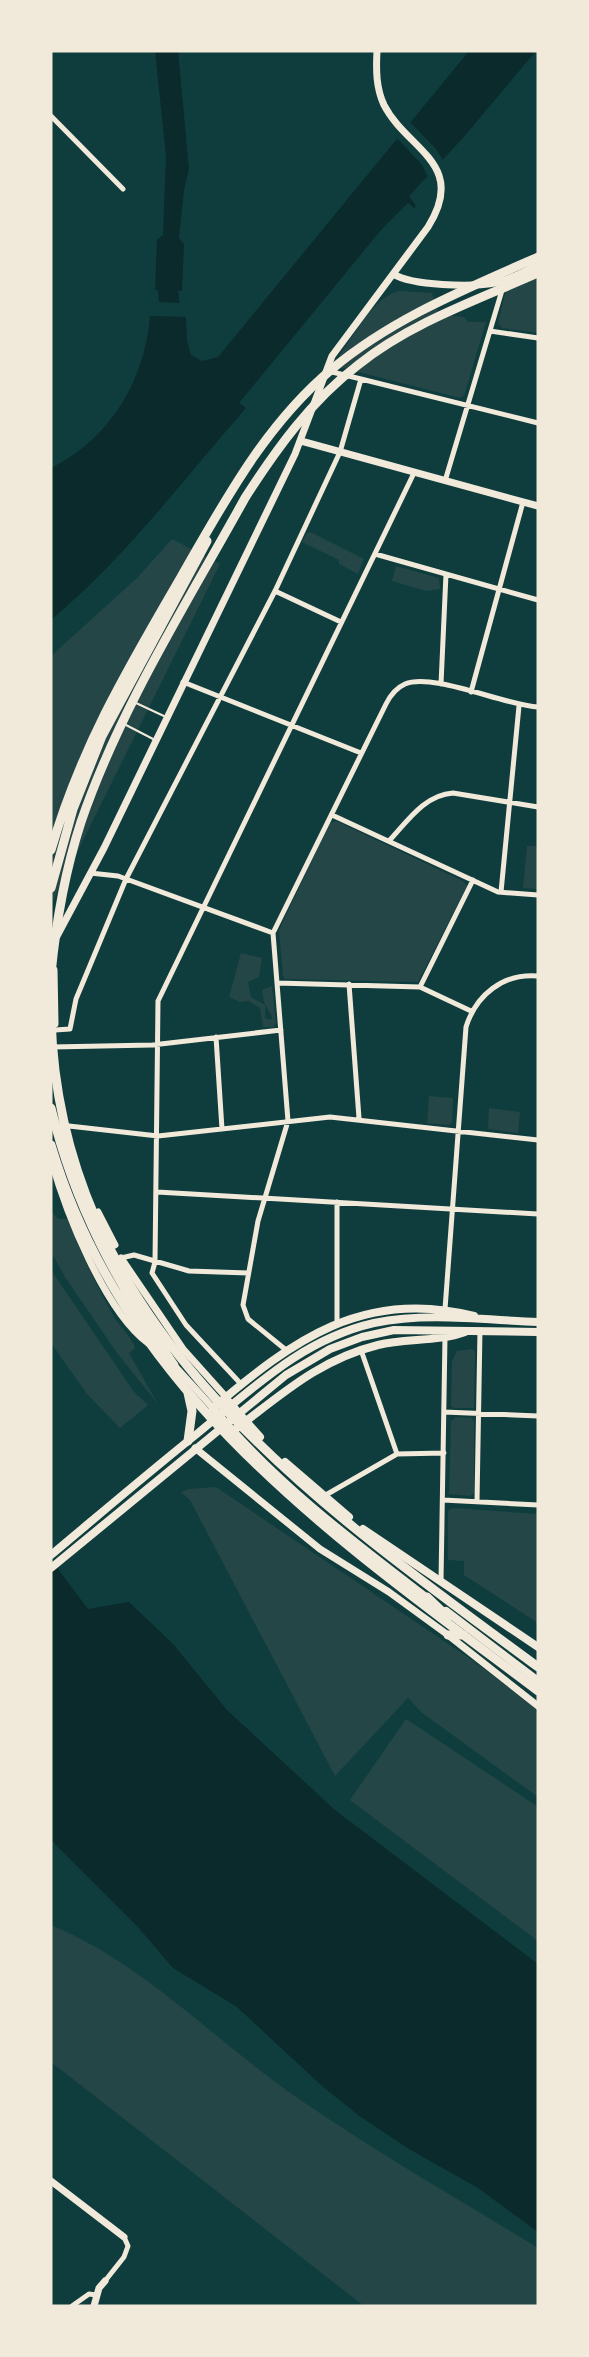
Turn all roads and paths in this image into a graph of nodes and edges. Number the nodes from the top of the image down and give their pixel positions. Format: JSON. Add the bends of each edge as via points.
{"nodes":[{"id":1,"x":377,"y":51,"type":"edge"},
{"id":2,"x":51,"y":116,"type":"edge"},
{"id":3,"x":123,"y":189,"type":"dead end"},
{"id":4,"x":538,"y":257,"type":"edge"},
{"id":5,"x":538,"y":265,"type":"edge"},
{"id":6,"x":393,"y":273,"type":"junction"},
{"id":7,"x":538,"y":273,"type":"edge"},
{"id":8,"x":505,"y":280,"type":"junction"},
{"id":9,"x":490,"y":331,"type":"junction"},
{"id":10,"x":538,"y":338,"type":"edge"},
{"id":11,"x":327,"y":370,"type":"junction"},
{"id":12,"x":361,"y":379,"type":"junction"},
{"id":13,"x":468,"y":406,"type":"junction"},
{"id":14,"x":538,"y":423,"type":"edge"},
{"id":15,"x":301,"y":441,"type":"junction"},
{"id":16,"x":340,"y":452,"type":"junction"},
{"id":17,"x":414,"y":473,"type":"junction"},
{"id":18,"x":445,"y":481,"type":"junction"},
{"id":19,"x":523,"y":502,"type":"junction"},
{"id":20,"x":222,"y":505,"type":"junction"},
{"id":21,"x":538,"y":506,"type":"edge"},
{"id":22,"x":375,"y":554,"type":"junction"},
{"id":23,"x":446,"y":574,"type":"junction"},
{"id":24,"x":500,"y":589,"type":"junction"},
{"id":25,"x":275,"y":591,"type":"junction"},
{"id":26,"x":538,"y":600,"type":"edge"},
{"id":27,"x":341,"y":622,"type":"junction"},
{"id":28,"x":183,"y":682,"type":"junction"},
{"id":29,"x":441,"y":684,"type":"junction"},
{"id":30,"x":471,"y":692,"type":"junction"},
{"id":31,"x":221,"y":698,"type":"junction"},
{"id":32,"x":519,"y":706,"type":"junction"},
{"id":33,"x":538,"y":707,"type":"edge"},
{"id":34,"x":166,"y":717,"type":"junction"},
{"id":35,"x":291,"y":725,"type":"junction"},
{"id":36,"x":155,"y":740,"type":"junction"},
{"id":37,"x":361,"y":753,"type":"junction"},
{"id":38,"x":509,"y":803,"type":"junction"},
{"id":39,"x":538,"y":807,"type":"edge"},
{"id":40,"x":332,"y":815,"type":"junction"},
{"id":41,"x":389,"y":841,"type":"junction"},
{"id":42,"x":51,"y":850,"type":"edge"},
{"id":43,"x":90,"y":873,"type":"junction"},
{"id":44,"x":126,"y":879,"type":"junction"},
{"id":45,"x":473,"y":880,"type":"junction"},
{"id":46,"x":51,"y":888,"type":"edge"},
{"id":47,"x":501,"y":892,"type":"junction"},
{"id":48,"x":538,"y":894,"type":"edge"},
{"id":49,"x":204,"y":907,"type":"junction"},
{"id":50,"x":63,"y":927,"type":"junction"},
{"id":51,"x":273,"y":933,"type":"junction"},
{"id":52,"x":51,"y":946,"type":"edge"},
{"id":53,"x":51,"y":974,"type":"edge"},
{"id":54,"x":538,"y":976,"type":"edge"},
{"id":55,"x":277,"y":983,"type":"junction"},
{"id":56,"x":348,"y":984,"type":"junction"},
{"id":57,"x":420,"y":987,"type":"junction"},
{"id":58,"x":471,"y":1011,"type":"junction"},
{"id":59,"x":51,"y":1018,"type":"edge"},
{"id":60,"x":55,"y":1030,"type":"junction"},
{"id":61,"x":281,"y":1030,"type":"junction"},
{"id":62,"x":216,"y":1037,"type":"junction"},
{"id":63,"x":158,"y":1044,"type":"junction"},
{"id":64,"x":53,"y":1047,"type":"edge"},
{"id":65,"x":51,"y":1108,"type":"edge"},
{"id":66,"x":359,"y":1118,"type":"junction"},
{"id":67,"x":288,"y":1121,"type":"junction"},
{"id":68,"x":69,"y":1126,"type":"junction"},
{"id":69,"x":51,"y":1128,"type":"edge"},
{"id":70,"x":222,"y":1129,"type":"junction"},
{"id":71,"x":459,"y":1131,"type":"junction"},
{"id":72,"x":158,"y":1136,"type":"junction"},
{"id":73,"x":538,"y":1140,"type":"edge"},
{"id":74,"x":51,"y":1145,"type":"edge"},
{"id":75,"x":51,"y":1159,"type":"edge"},
{"id":76,"x":157,"y":1192,"type":"junction"},
{"id":77,"x":265,"y":1197,"type":"junction"},
{"id":78,"x":337,"y":1202,"type":"junction"},
{"id":79,"x":452,"y":1209,"type":"junction"},
{"id":80,"x":538,"y":1214,"type":"edge"},
{"id":81,"x":121,"y":1258,"type":"junction"},
{"id":82,"x":155,"y":1262,"type":"junction"},
{"id":83,"x":248,"y":1273,"type":"junction"},
{"id":84,"x":445,"y":1309,"type":"junction"},
{"id":85,"x":493,"y":1321,"type":"junction"},
{"id":86,"x":538,"y":1322,"type":"edge"},
{"id":87,"x":337,"y":1324,"type":"junction"},
{"id":88,"x":475,"y":1330,"type":"junction"},
{"id":89,"x":538,"y":1332,"type":"edge"},
{"id":90,"x":445,"y":1337,"type":"junction"},
{"id":91,"x":286,"y":1350,"type":"junction"},
{"id":92,"x":361,"y":1350,"type":"junction"},
{"id":93,"x":161,"y":1352,"type":"junction"},
{"id":94,"x":241,"y":1384,"type":"junction"},
{"id":95,"x":226,"y":1397,"type":"junction"},
{"id":96,"x":213,"y":1408,"type":"junction"},
{"id":97,"x":444,"y":1412,"type":"junction"},
{"id":98,"x":478,"y":1414,"type":"junction"},
{"id":99,"x":538,"y":1416,"type":"edge"},
{"id":100,"x":246,"y":1421,"type":"junction"},
{"id":101,"x":232,"y":1431,"type":"junction"},
{"id":102,"x":189,"y":1446,"type":"junction"},
{"id":103,"x":444,"y":1453,"type":"junction"},
{"id":104,"x":397,"y":1454,"type":"junction"},
{"id":105,"x":324,"y":1496,"type":"junction"},
{"id":106,"x":443,"y":1500,"type":"junction"},
{"id":107,"x":477,"y":1501,"type":"junction"},
{"id":108,"x":538,"y":1505,"type":"edge"},
{"id":109,"x":51,"y":1555,"type":"edge"},
{"id":110,"x":51,"y":1568,"type":"edge"},
{"id":111,"x":441,"y":1581,"type":"junction"},
{"id":112,"x":427,"y":1597,"type":"junction"},
{"id":113,"x":448,"y":1635,"type":"junction"},
{"id":114,"x":470,"y":1635,"type":"junction"},
{"id":115,"x":538,"y":1647,"type":"edge"},
{"id":116,"x":538,"y":1667,"type":"edge"},
{"id":117,"x":538,"y":1681,"type":"edge"},
{"id":118,"x":538,"y":1686,"type":"edge"},
{"id":119,"x":538,"y":1691,"type":"edge"},
{"id":120,"x":538,"y":1706,"type":"edge"},
{"id":121,"x":51,"y":2181,"type":"edge"},
{"id":122,"x":124,"y":2237,"type":"joint"},
{"id":123,"x":105,"y":2281,"type":"joint"},
{"id":124,"x":96,"y":2295,"type":"junction"},
{"id":125,"x":72,"y":2306,"type":"edge"},
{"id":126,"x":94,"y":2306,"type":"edge"}],
"edges":[{"from":1,"to":6,"type":"street","via":[[377,83],[390,114],[432,160],[441,194],[433,219]]},
{"from":2,"to":3,"type":"street"},
{"from":4,"to":20,"type":"highway","via":[[413,314],[338,364],[284,417]]},
{"from":5,"to":8,"type":"street"},
{"from":6,"to":8,"type":"street","via":[[429,283],[486,284]]},
{"from":6,"to":11,"type":"street","via":[[341,341]]},
{"from":7,"to":53,"type":"highway","via":[[416,328],[359,363],[308,412],[267,464],[112,744],[72,853],[58,910]]},
{"from":8,"to":9,"type":"street"},
{"from":9,"to":10,"type":"street"},
{"from":9,"to":13,"type":"street"},
{"from":11,"to":12,"type":"street"},
{"from":11,"to":15,"type":"street"},
{"from":12,"to":13,"type":"street"},
{"from":12,"to":16,"type":"street"},
{"from":13,"to":14,"type":"street"},
{"from":13,"to":18,"type":"street"},
{"from":15,"to":16,"type":"street"},
{"from":15,"to":28,"type":"street"},
{"from":16,"to":17,"type":"street"},
{"from":16,"to":25,"type":"street"},
{"from":17,"to":18,"type":"street"},
{"from":17,"to":22,"type":"street"},
{"from":18,"to":19,"type":"street"},
{"from":19,"to":21,"type":"street"},
{"from":19,"to":24,"type":"street"},
{"from":20,"to":42,"type":"highway","via":[[93,732]]},
{"from":20,"to":46,"type":"highway","via":[[201,556],[102,736],[72,808]]},
{"from":22,"to":23,"type":"street"},
{"from":22,"to":27,"type":"street"},
{"from":23,"to":24,"type":"street"},
{"from":23,"to":29,"type":"street"},
{"from":24,"to":26,"type":"street"},
{"from":24,"to":30,"type":"street"},
{"from":25,"to":27,"type":"street"},
{"from":25,"to":31,"type":"street"},
{"from":27,"to":35,"type":"street"},
{"from":28,"to":31,"type":"street"},
{"from":28,"to":34,"type":"street"},
{"from":29,"to":30,"type":"street"},
{"from":29,"to":37,"type":"street","via":[[417,681],[396,690]]},
{"from":30,"to":32,"type":"street"},
{"from":31,"to":35,"type":"street"},
{"from":31,"to":44,"type":"street"},
{"from":32,"to":33,"type":"street"},
{"from":32,"to":38,"type":"street"},
{"from":34,"to":36,"type":"street"},
{"from":34,"to":36,"type":"lane","via":[[134,702],[123,724]]},
{"from":35,"to":37,"type":"street"},
{"from":35,"to":49,"type":"street"},
{"from":36,"to":43,"type":"street"},
{"from":37,"to":40,"type":"street"},
{"from":38,"to":39,"type":"street"},
{"from":38,"to":41,"type":"street","via":[[442,793],[423,805]]},
{"from":38,"to":47,"type":"street"},
{"from":40,"to":41,"type":"street"},
{"from":40,"to":51,"type":"street"},
{"from":41,"to":45,"type":"street"},
{"from":43,"to":44,"type":"street"},
{"from":43,"to":50,"type":"street"},
{"from":44,"to":49,"type":"street"},
{"from":44,"to":60,"type":"street","via":[[75,999],[70,1029]]},
{"from":45,"to":47,"type":"street"},
{"from":45,"to":57,"type":"street"},
{"from":47,"to":48,"type":"street"},
{"from":49,"to":51,"type":"street"},
{"from":49,"to":63,"type":"street","via":[[158,1001]]},
{"from":50,"to":52,"type":"street"},
{"from":50,"to":60,"type":"street","via":[[54,972]]},
{"from":51,"to":55,"type":"street"},
{"from":54,"to":58,"type":"street","via":[[517,977],[496,986]]},
{"from":55,"to":56,"type":"street"},
{"from":55,"to":61,"type":"street"},
{"from":56,"to":57,"type":"street"},
{"from":56,"to":66,"type":"street"},
{"from":57,"to":58,"type":"street"},
{"from":58,"to":71,"type":"street","via":[[465,1036]]},
{"from":59,"to":116,"type":"highway","via":[[60,1105],[89,1203],[146,1310],[188,1366],[258,1446],[353,1530]]},
{"from":60,"to":64,"type":"street"},
{"from":61,"to":62,"type":"street"},
{"from":61,"to":67,"type":"street"},
{"from":62,"to":63,"type":"street"},
{"from":62,"to":70,"type":"street"},
{"from":63,"to":64,"type":"street"},
{"from":63,"to":72,"type":"street"},
{"from":64,"to":68,"type":"street"},
{"from":65,"to":102,"type":"highway","via":[[70,1176],[93,1234],[127,1296],[186,1385],[192,1411]]},
{"from":66,"to":67,"type":"street"},
{"from":66,"to":71,"type":"street"},
{"from":67,"to":70,"type":"street"},
{"from":67,"to":77,"type":"street"},
{"from":68,"to":69,"type":"street"},
{"from":68,"to":72,"type":"street"},
{"from":68,"to":81,"type":"street","via":[[98,1211]]},
{"from":69,"to":93,"type":"highway","via":[[63,1170],[97,1251]]},
{"from":70,"to":72,"type":"street"},
{"from":71,"to":73,"type":"street"},
{"from":71,"to":79,"type":"street"},
{"from":72,"to":76,"type":"street"},
{"from":74,"to":119,"type":"highway","via":[[85,1236],[105,1274],[138,1327],[209,1417],[317,1521]]},
{"from":75,"to":93,"type":"street","via":[[88,1259],[131,1329]]},
{"from":76,"to":77,"type":"street"},
{"from":76,"to":82,"type":"street"},
{"from":77,"to":78,"type":"street"},
{"from":77,"to":83,"type":"street"},
{"from":78,"to":79,"type":"street"},
{"from":78,"to":87,"type":"street"},
{"from":79,"to":80,"type":"street"},
{"from":79,"to":84,"type":"street"},
{"from":81,"to":82,"type":"street","via":[[134,1255]]},
{"from":81,"to":95,"type":"street","via":[[183,1349]]},
{"from":82,"to":83,"type":"street","via":[[189,1271]]},
{"from":82,"to":94,"type":"street","via":[[152,1273],[175,1311]]},
{"from":83,"to":91,"type":"street","via":[[243,1301],[246,1316]]},
{"from":84,"to":85,"type":"main road"},
{"from":84,"to":87,"type":"main road","via":[[387,1309]]},
{"from":85,"to":86,"type":"main road"},
{"from":85,"to":102,"type":"main road","via":[[416,1318],[374,1323],[310,1347],[261,1380],[198,1433]]},
{"from":87,"to":91,"type":"main road"},
{"from":88,"to":89,"type":"main road"},
{"from":88,"to":90,"type":"main road"},
{"from":88,"to":98,"type":"street"},
{"from":88,"to":102,"type":"main road","via":[[394,1330],[362,1337],[315,1356],[204,1440]]},
{"from":90,"to":92,"type":"main road","via":[[396,1341]]},
{"from":90,"to":97,"type":"street"},
{"from":91,"to":94,"type":"main road"},
{"from":92,"to":100,"type":"main road","via":[[305,1375]]},
{"from":92,"to":104,"type":"street"},
{"from":93,"to":96,"type":"street"},
{"from":94,"to":95,"type":"main road"},
{"from":95,"to":96,"type":"main road"},
{"from":95,"to":100,"type":"main road"},
{"from":96,"to":101,"type":"main road"},
{"from":97,"to":98,"type":"street"},
{"from":97,"to":103,"type":"street"},
{"from":98,"to":99,"type":"street"},
{"from":98,"to":107,"type":"street"},
{"from":100,"to":101,"type":"main road"},
{"from":100,"to":105,"type":"main road"},
{"from":101,"to":112,"type":"main road","via":[[310,1504]]},
{"from":102,"to":109,"type":"main road"},
{"from":102,"to":110,"type":"main road"},
{"from":102,"to":113,"type":"street","via":[[320,1549]]},
{"from":103,"to":104,"type":"street"},
{"from":103,"to":106,"type":"street"},
{"from":104,"to":105,"type":"street"},
{"from":105,"to":111,"type":"main road","via":[[368,1534]]},
{"from":106,"to":107,"type":"street"},
{"from":106,"to":111,"type":"street"},
{"from":107,"to":108,"type":"street"},
{"from":111,"to":115,"type":"main road"},
{"from":112,"to":114,"type":"highway"},
{"from":112,"to":117,"type":"main road"},
{"from":113,"to":114,"type":"highway"},
{"from":113,"to":120,"type":"street"},
{"from":114,"to":118,"type":"highway"},
{"from":121,"to":122,"type":"street"},
{"from":122,"to":123,"type":"street","via":[[128,2246],[124,2257]]},
{"from":123,"to":124,"type":"street"},
{"from":124,"to":125,"type":"street","via":[[89,2294]]},
{"from":124,"to":126,"type":"street"}]}
